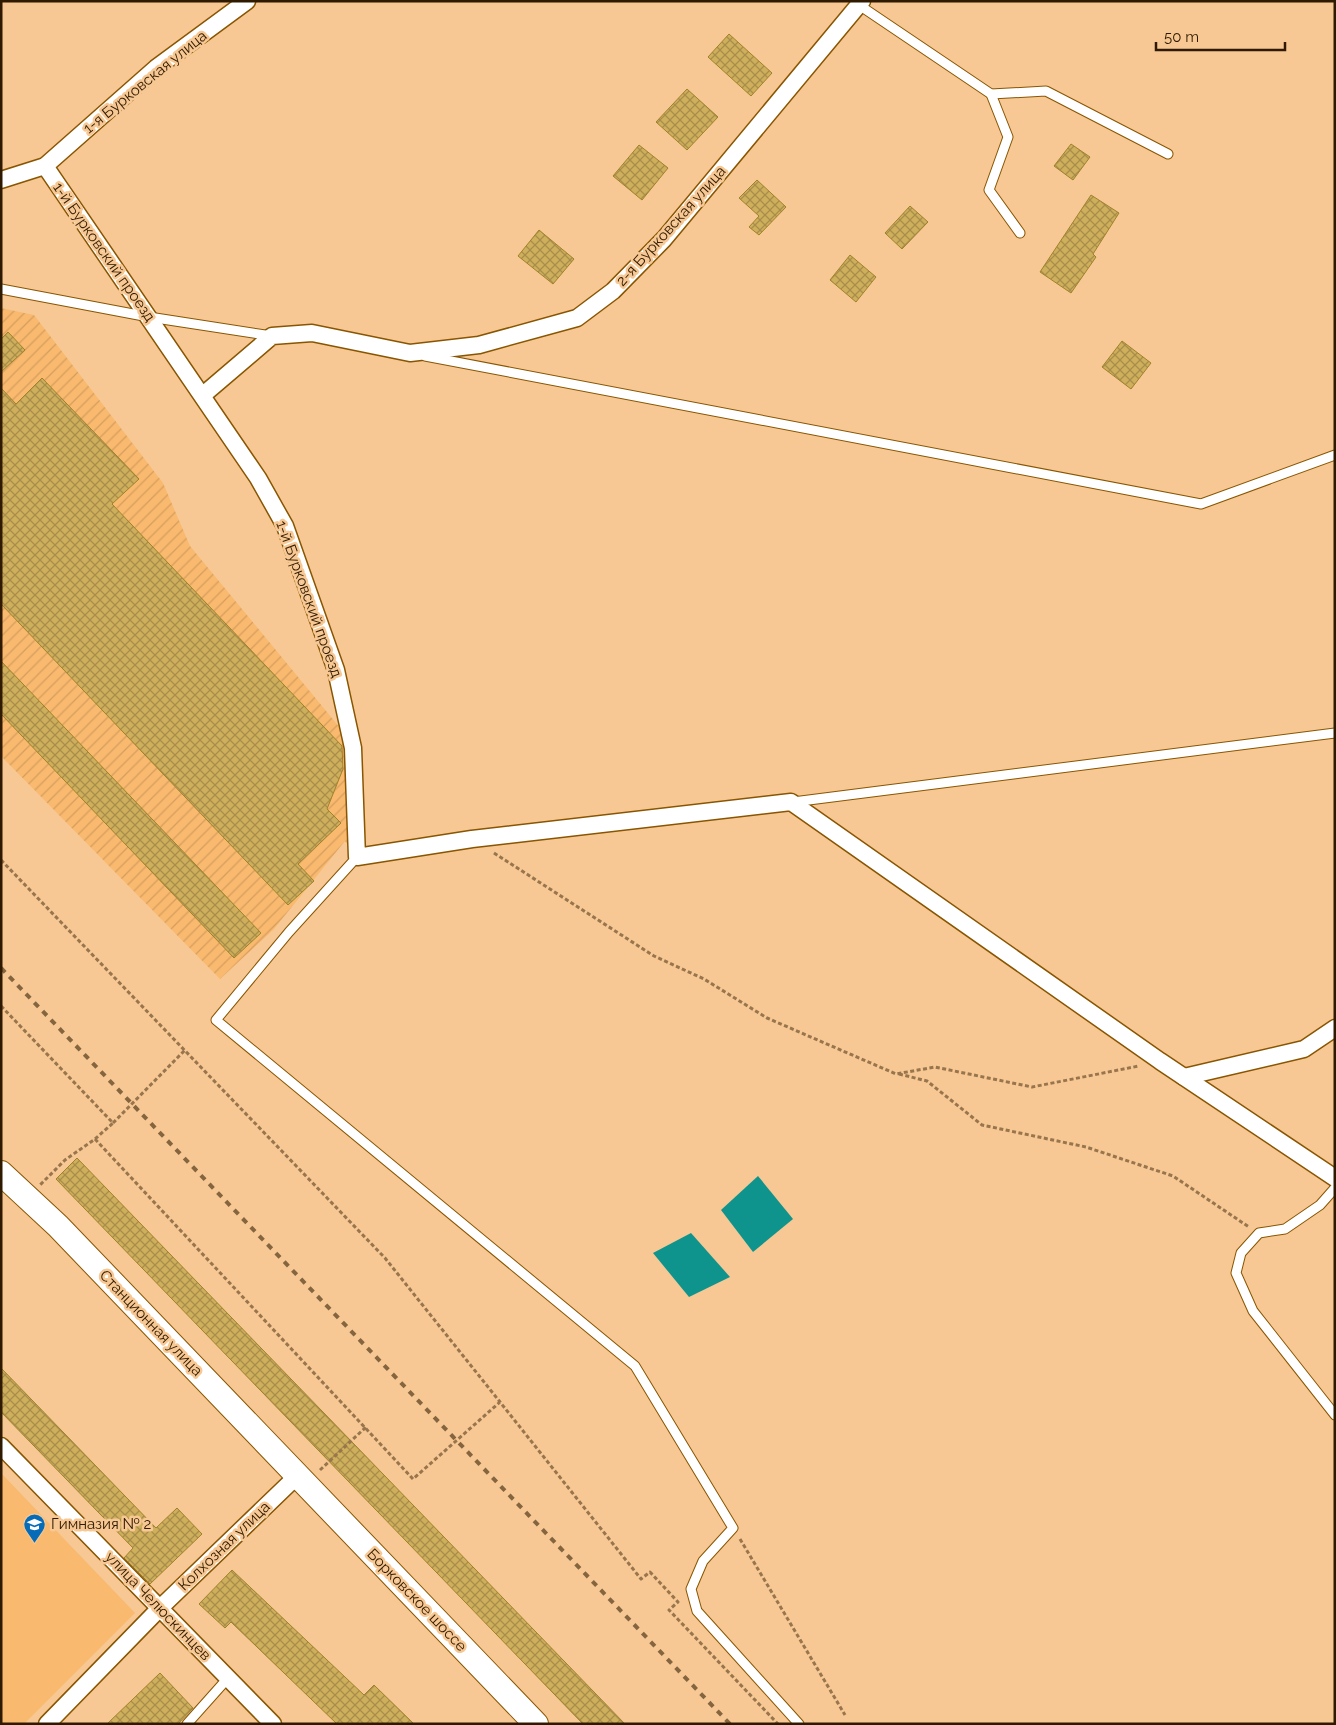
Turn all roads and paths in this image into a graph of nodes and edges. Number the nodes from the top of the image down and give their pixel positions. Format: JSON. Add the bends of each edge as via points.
{"nodes":[{"id":1,"x":246,"y":1,"type":"edge"},
{"id":2,"x":861,"y":3,"type":"edge"},
{"id":3,"x":991,"y":94,"type":"junction"},
{"id":4,"x":1168,"y":154,"type":"dead end"},
{"id":5,"x":45,"y":166,"type":"junction"},
{"id":6,"x":1,"y":180,"type":"edge"},
{"id":7,"x":1020,"y":233,"type":"dead end"},
{"id":8,"x":1,"y":289,"type":"edge"},
{"id":9,"x":149,"y":317,"type":"junction"},
{"id":10,"x":272,"y":336,"type":"junction"},
{"id":11,"x":410,"y":353,"type":"junction"},
{"id":12,"x":203,"y":396,"type":"junction"},
{"id":13,"x":1335,"y":455,"type":"edge"},
{"id":14,"x":1335,"y":733,"type":"edge"},
{"id":15,"x":790,"y":802,"type":"junction"},
{"id":16,"x":472,"y":839,"type":"junction"},
{"id":17,"x":357,"y":857,"type":"junction"},
{"id":18,"x":1,"y":860,"type":"edge"},
{"id":19,"x":1,"y":1006,"type":"edge"},
{"id":20,"x":1335,"y":1028,"type":"edge"},
{"id":21,"x":185,"y":1050,"type":"junction"},
{"id":22,"x":1160,"y":1061,"type":"junction"},
{"id":23,"x":896,"y":1074,"type":"junction"},
{"id":24,"x":1184,"y":1077,"type":"junction"},
{"id":25,"x":113,"y":1123,"type":"junction"},
{"id":26,"x":95,"y":1140,"type":"junction"},
{"id":27,"x":1,"y":1172,"type":"edge"},
{"id":28,"x":1335,"y":1178,"type":"edge"},
{"id":29,"x":1335,"y":1188,"type":"edge"},
{"id":30,"x":29,"y":1197,"type":"junction"},
{"id":31,"x":1259,"y":1233,"type":"junction"},
{"id":32,"x":500,"y":1402,"type":"junction"},
{"id":33,"x":1335,"y":1415,"type":"edge"},
{"id":34,"x":366,"y":1427,"type":"junction"},
{"id":35,"x":1,"y":1446,"type":"edge"},
{"id":36,"x":301,"y":1480,"type":"junction"},
{"id":37,"x":733,"y":1528,"type":"junction"},
{"id":38,"x":160,"y":1608,"type":"junction"},
{"id":39,"x":228,"y":1678,"type":"junction"},
{"id":40,"x":845,"y":1715,"type":"dead end"},
{"id":41,"x":47,"y":1724,"type":"edge"},
{"id":42,"x":187,"y":1724,"type":"edge"},
{"id":43,"x":272,"y":1724,"type":"edge"},
{"id":44,"x":536,"y":1724,"type":"edge"},
{"id":45,"x":778,"y":1724,"type":"edge"},
{"id":46,"x":799,"y":1724,"type":"edge"}],
"edges":[{"from":1,"to":5,"type":"street","name":"1-я Бурковская улица","via":[[156,68]]},
{"from":2,"to":3,"type":"lane"},
{"from":2,"to":11,"type":"street","name":"2-я Бурковская улица","via":[[664,239],[613,291],[577,318],[479,345]]},
{"from":3,"to":4,"type":"lane","via":[[1046,92]]},
{"from":3,"to":7,"type":"lane","via":[[1008,138],[990,190]]},
{"from":5,"to":6,"type":"street"},
{"from":5,"to":9,"type":"street","name":"1-й Бурковский проезд"},
{"from":8,"to":9,"type":"lane"},
{"from":9,"to":10,"type":"lane"},
{"from":9,"to":12,"type":"street","name":"1-й Бурковский проезд"},
{"from":10,"to":11,"type":"street","name":"2-я Бурковская улица","via":[[312,333]]},
{"from":10,"to":12,"type":"street"},
{"from":11,"to":13,"type":"lane","via":[[1201,504]]},
{"from":12,"to":17,"type":"street","name":"1-й Бурковский проезд","via":[[258,478],[285,526],[336,670],[353,748]]},
{"from":14,"to":15,"type":"lane"},
{"from":15,"to":16,"type":"street"},
{"from":15,"to":22,"type":"street"},
{"from":16,"to":17,"type":"street"},
{"from":16,"to":23,"type":"path","via":[[654,956],[704,979],[767,1018]]},
{"from":17,"to":37,"type":"lane","via":[[216,1020],[635,1366]]},
{"from":18,"to":21,"type":"path"},
{"from":19,"to":25,"type":"path"},
{"from":20,"to":24,"type":"street","via":[[1304,1049]]},
{"from":21,"to":25,"type":"path"},
{"from":21,"to":32,"type":"path","via":[[385,1258]]},
{"from":22,"to":23,"type":"path","via":[[1032,1087],[934,1067]]},
{"from":22,"to":24,"type":"street"},
{"from":23,"to":31,"type":"path","via":[[927,1081],[982,1125],[1086,1147],[1173,1176]]},
{"from":24,"to":28,"type":"street"},
{"from":25,"to":26,"type":"path"},
{"from":26,"to":30,"type":"path","via":[[65,1160]]},
{"from":26,"to":34,"type":"path"},
{"from":27,"to":30,"type":"main road","name":"Станционная улица"},
{"from":29,"to":31,"type":"lane","via":[[1320,1205],[1285,1229]]},
{"from":30,"to":36,"type":"main road","name":"Станционная улица"},
{"from":31,"to":33,"type":"lane","via":[[1241,1253],[1236,1273],[1253,1310]]},
{"from":32,"to":34,"type":"path","via":[[413,1479]]},
{"from":32,"to":45,"type":"path","via":[[642,1579],[650,1572],[678,1602],[669,1610]]},
{"from":34,"to":36,"type":"path"},
{"from":35,"to":38,"type":"street","name":"улица Челюскинцев"},
{"from":36,"to":38,"type":"street","name":"Колхозная улица"},
{"from":36,"to":44,"type":"main road","name":"Борковское шоссе"},
{"from":37,"to":40,"type":"path"},
{"from":37,"to":46,"type":"lane","via":[[703,1561],[691,1589],[697,1611]]},
{"from":38,"to":39,"type":"street","name":"улица Челюскинцев"},
{"from":38,"to":41,"type":"street","name":"Колхозная улица"},
{"from":39,"to":42,"type":"lane"},
{"from":39,"to":43,"type":"street","name":"улица Челюскинцев"}]}
